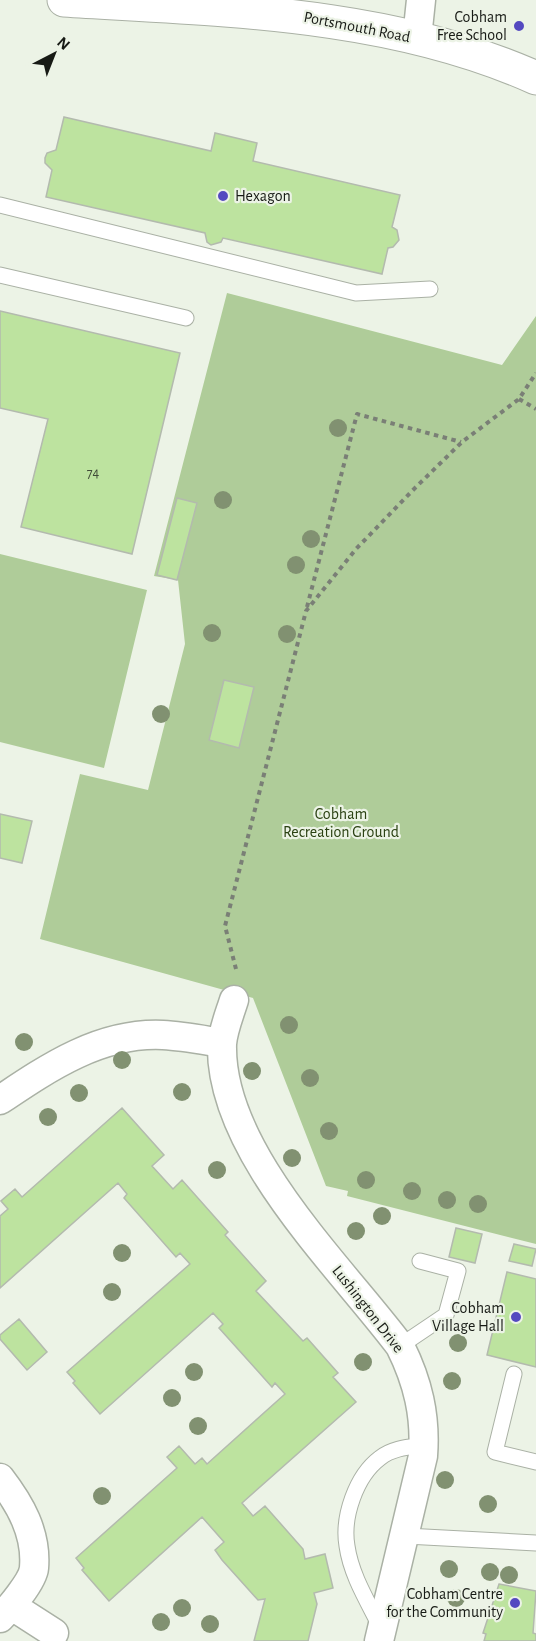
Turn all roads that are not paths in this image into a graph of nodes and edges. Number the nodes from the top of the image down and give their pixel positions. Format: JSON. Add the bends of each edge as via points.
{"nodes":[{"id":1,"x":64,"y":0,"type":"edge"},
{"id":2,"x":422,"y":0,"type":"edge"},
{"id":3,"x":417,"y":38,"type":"junction"},
{"id":4,"x":536,"y":78,"type":"edge"},
{"id":5,"x":0,"y":205,"type":"edge"},
{"id":6,"x":0,"y":275,"type":"edge"},
{"id":7,"x":430,"y":289,"type":"dead end"},
{"id":8,"x":186,"y":318,"type":"dead end"},
{"id":9,"x":234,"y":1000,"type":"road end"},
{"id":10,"x":222,"y":1043,"type":"junction"},
{"id":11,"x":0,"y":1100,"type":"edge"},
{"id":12,"x":420,"y":1261,"type":"dead end"},
{"id":13,"x":400,"y":1346,"type":"junction"},
{"id":14,"x":514,"y":1374,"type":"dead end"},
{"id":15,"x":424,"y":1445,"type":"junction"},
{"id":16,"x":536,"y":1462,"type":"edge"},
{"id":17,"x":0,"y":1478,"type":"edge"},
{"id":18,"x":406,"y":1536,"type":"junction"},
{"id":19,"x":536,"y":1544,"type":"edge"},
{"id":20,"x":6,"y":1612,"type":"edge"},
{"id":21,"x":54,"y":1633,"type":"dead end"},
{"id":22,"x":381,"y":1636,"type":"edge"}],
"edges":[{"from":1,"to":3,"type":"main road","name":"Portsmouth Road","via":[[288,15]]},
{"from":2,"to":3,"type":"street"},
{"from":3,"to":4,"type":"main road","name":"Portsmouth Road","via":[[463,50]]},
{"from":5,"to":7,"type":"lane","via":[[356,293]]},
{"from":6,"to":8,"type":"lane"},
{"from":9,"to":10,"type":"street","name":"Lushington Drive"},
{"from":10,"to":11,"type":"street","via":[[163,1035],[97,1044],[47,1068]]},
{"from":10,"to":13,"type":"street","name":"Lushington Drive","via":[[234,1106],[263,1169],[315,1242]]},
{"from":12,"to":13,"type":"lane","via":[[459,1271],[446,1315]]},
{"from":13,"to":15,"type":"street","name":"Lushington Drive","via":[[421,1399]]},
{"from":14,"to":16,"type":"lane","via":[[495,1452]]},
{"from":15,"to":18,"type":"street","name":"Lushington Drive"},
{"from":15,"to":22,"type":"lane","via":[[401,1448],[380,1457],[365,1473],[350,1505],[346,1546]]},
{"from":17,"to":20,"type":"street","via":[[20,1504],[31,1535],[34,1570]]},
{"from":18,"to":19,"type":"lane"},
{"from":18,"to":22,"type":"street","name":"Lushington Drive"},
{"from":20,"to":21,"type":"street"}]}
